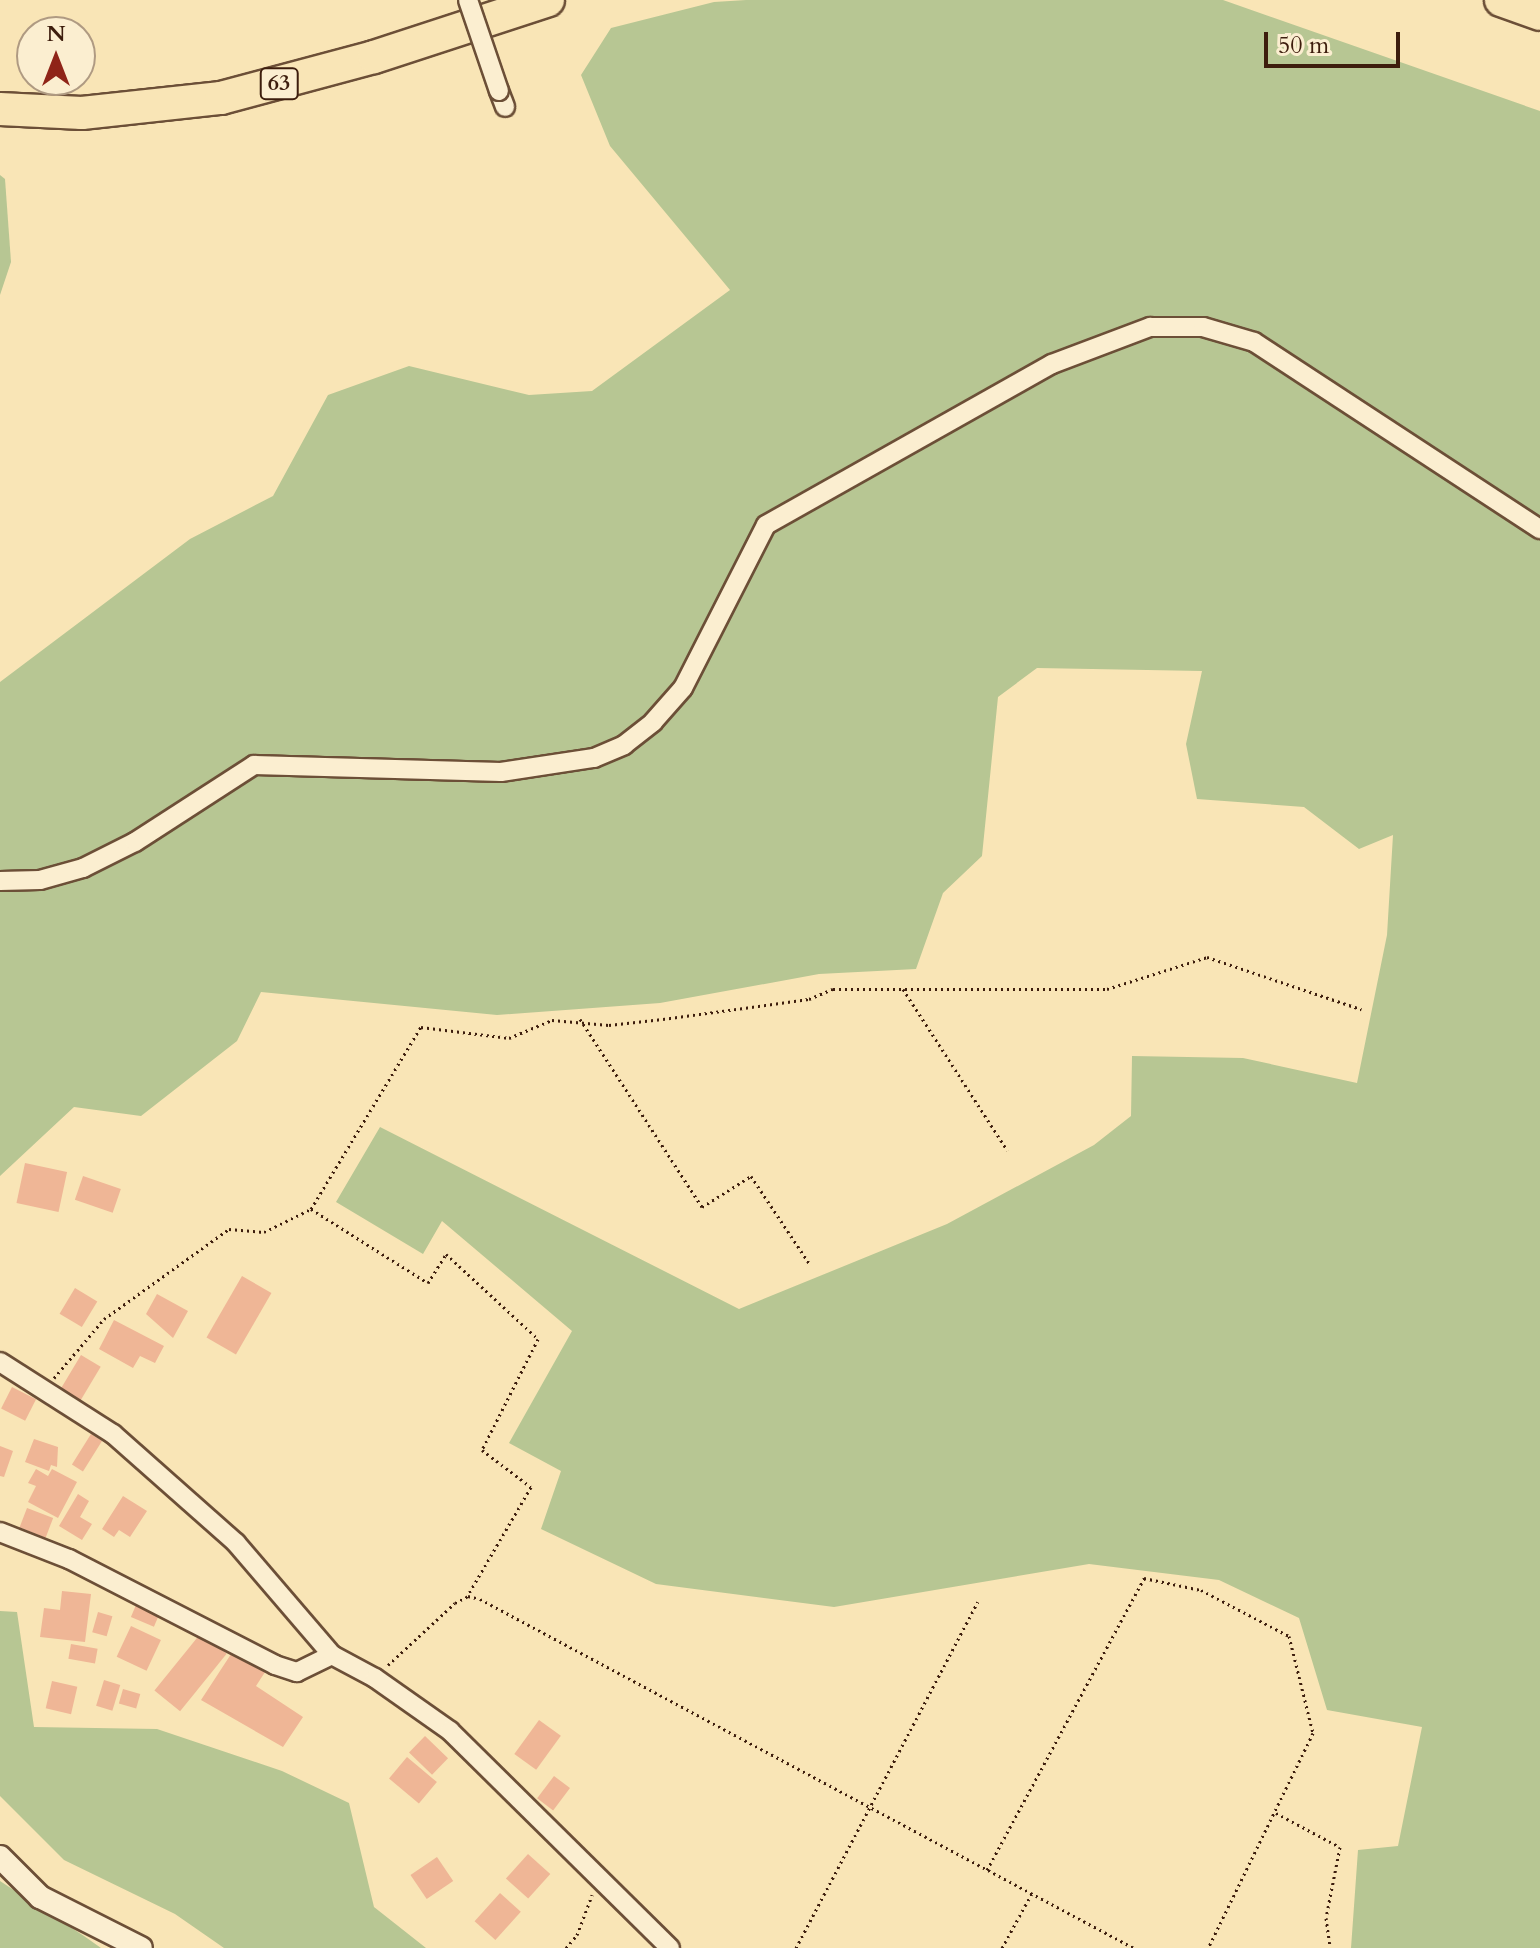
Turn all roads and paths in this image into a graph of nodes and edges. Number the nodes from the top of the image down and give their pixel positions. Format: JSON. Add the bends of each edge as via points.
{"nodes":[{"id":1,"x":468,"y":0,"type":"edge"},
{"id":2,"x":548,"y":0,"type":"edge"},
{"id":3,"x":1501,"y":0,"type":"edge"},
{"id":4,"x":1540,"y":14,"type":"edge"},
{"id":5,"x":502,"y":99,"type":"dead end"},
{"id":6,"x":0,"y":109,"type":"edge"},
{"id":7,"x":1540,"y":529,"type":"edge"},
{"id":8,"x":0,"y":881,"type":"edge"},
{"id":9,"x":903,"y":989,"type":"junction"},
{"id":10,"x":1361,"y":1009,"type":"dead end"},
{"id":11,"x":580,"y":1019,"type":"junction"},
{"id":12,"x":1007,"y":1150,"type":"dead end"},
{"id":13,"x":311,"y":1209,"type":"junction"},
{"id":14,"x":809,"y":1263,"type":"dead end"},
{"id":15,"x":0,"y":1362,"type":"edge"},
{"id":16,"x":44,"y":1390,"type":"junction"},
{"id":17,"x":0,"y":1532,"type":"edge"},
{"id":18,"x":468,"y":1596,"type":"junction"},
{"id":19,"x":978,"y":1602,"type":"dead end"},
{"id":20,"x":332,"y":1655,"type":"junction"},
{"id":21,"x":375,"y":1678,"type":"junction"},
{"id":22,"x":869,"y":1806,"type":"junction"},
{"id":23,"x":1276,"y":1813,"type":"junction"},
{"id":24,"x":0,"y":1857,"type":"edge"},
{"id":25,"x":987,"y":1870,"type":"junction"},
{"id":26,"x":597,"y":1879,"type":"junction"},
{"id":27,"x":1032,"y":1893,"type":"junction"},
{"id":28,"x":141,"y":1948,"type":"edge"},
{"id":29,"x":566,"y":1948,"type":"edge"},
{"id":30,"x":670,"y":1948,"type":"edge"},
{"id":31,"x":796,"y":1948,"type":"edge"},
{"id":32,"x":1002,"y":1948,"type":"edge"},
{"id":33,"x":1134,"y":1948,"type":"edge"},
{"id":34,"x":1208,"y":1948,"type":"edge"},
{"id":35,"x":1330,"y":1948,"type":"edge"}],
"edges":[{"from":1,"to":5,"type":"street","bridge":true},
{"from":2,"to":6,"type":"highway","number":"63","via":[[374,57],[221,98],[82,113]]},
{"from":3,"to":4,"type":"highway"},
{"from":7,"to":8,"type":"street","via":[[1254,342],[1203,327],[1150,327],[1052,364],[766,525],[683,688],[624,745],[594,758],[501,772],[254,765],[135,842],[83,868],[40,880]]},
{"from":9,"to":10,"type":"path","via":[[1107,989],[1207,957]]},
{"from":9,"to":11,"type":"path","via":[[833,989],[809,999],[609,1025]]},
{"from":9,"to":12,"type":"path"},
{"from":11,"to":13,"type":"path","via":[[552,1020],[498,1038],[421,1027]]},
{"from":11,"to":14,"type":"path","via":[[702,1207],[751,1176]]},
{"from":13,"to":16,"type":"path","via":[[264,1232],[229,1229],[104,1319]]},
{"from":13,"to":18,"type":"path","via":[[428,1283],[446,1254],[538,1339],[482,1450],[531,1487]]},
{"from":15,"to":16,"type":"street"},
{"from":16,"to":20,"type":"street","via":[[113,1434],[236,1543]]},
{"from":17,"to":20,"type":"street","via":[[69,1559],[275,1665],[297,1672]]},
{"from":18,"to":21,"type":"path","via":[[431,1623]]},
{"from":18,"to":22,"type":"path","via":[[517,1617]]},
{"from":19,"to":22,"type":"path"},
{"from":20,"to":21,"type":"street"},
{"from":21,"to":26,"type":"street","via":[[450,1731]]},
{"from":22,"to":25,"type":"path"},
{"from":22,"to":31,"type":"path"},
{"from":23,"to":25,"type":"path","via":[[1313,1733],[1289,1636],[1201,1590],[1144,1578]]},
{"from":23,"to":34,"type":"path"},
{"from":23,"to":35,"type":"path","via":[[1340,1847],[1326,1918]]},
{"from":24,"to":28,"type":"street","via":[[40,1897]]},
{"from":25,"to":27,"type":"path"},
{"from":26,"to":29,"type":"path","via":[[577,1935]]},
{"from":26,"to":30,"type":"street"},
{"from":27,"to":32,"type":"path"},
{"from":27,"to":33,"type":"path"}]}
